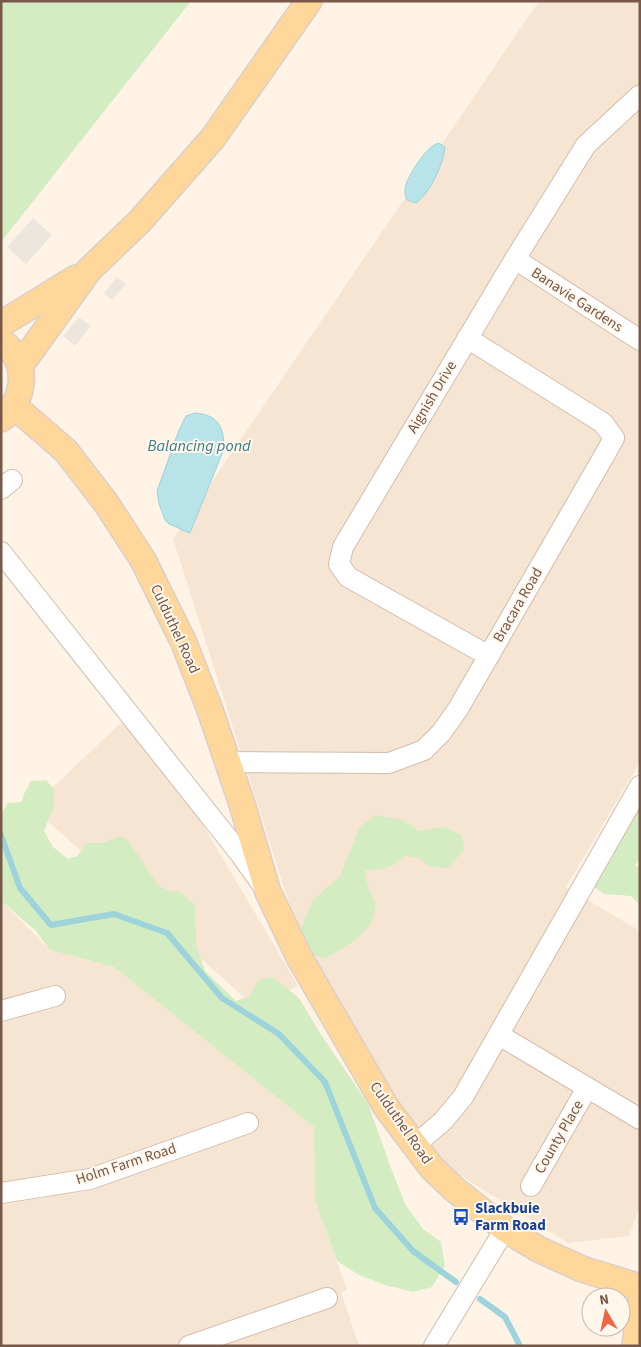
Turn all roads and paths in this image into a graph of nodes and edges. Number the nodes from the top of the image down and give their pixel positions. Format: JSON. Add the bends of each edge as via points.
{"nodes":[{"id":1,"x":309,"y":1,"type":"edge"},
{"id":2,"x":640,"y":95,"type":"edge"},
{"id":3,"x":515,"y":259,"type":"junction"},
{"id":4,"x":89,"y":270,"type":"junction"},
{"id":5,"x":1,"y":324,"type":"edge"},
{"id":6,"x":467,"y":338,"type":"junction"},
{"id":7,"x":640,"y":340,"type":"edge"},
{"id":8,"x":1,"y":342,"type":"edge"},
{"id":9,"x":20,"y":366,"type":"junction"},
{"id":10,"x":8,"y":413,"type":"edge"},
{"id":11,"x":1,"y":552,"type":"edge"},
{"id":12,"x":489,"y":656,"type":"junction"},
{"id":13,"x":228,"y":762,"type":"junction"},
{"id":14,"x":640,"y":786,"type":"edge"},
{"id":15,"x":268,"y":892,"type":"junction"},
{"id":16,"x":56,"y":996,"type":"dead end"},
{"id":17,"x":1,"y":1010,"type":"edge"},
{"id":18,"x":499,"y":1035,"type":"junction"},
{"id":19,"x":588,"y":1088,"type":"junction"},
{"id":20,"x":640,"y":1118,"type":"edge"},
{"id":21,"x":248,"y":1123,"type":"dead end"},
{"id":22,"x":414,"y":1146,"type":"junction"},
{"id":23,"x":531,"y":1186,"type":"dead end"},
{"id":24,"x":1,"y":1193,"type":"edge"},
{"id":25,"x":505,"y":1229,"type":"junction"},
{"id":26,"x":640,"y":1287,"type":"edge"},
{"id":27,"x":327,"y":1298,"type":"dead end"},
{"id":28,"x":640,"y":1304,"type":"edge"},
{"id":29,"x":189,"y":1346,"type":"edge"},
{"id":30,"x":434,"y":1346,"type":"edge"},
{"id":31,"x":635,"y":1346,"type":"edge"}],
"edges":[{"from":1,"to":4,"type":"main road","via":[[212,138],[140,221]]},
{"from":2,"to":3,"type":"street","name":"Aignish Drive","via":[[586,145]]},
{"from":3,"to":6,"type":"street","name":"Aignish Drive"},
{"from":3,"to":7,"type":"street","name":"Banavie Gardens"},
{"from":4,"to":5,"type":"main road"},
{"from":4,"to":9,"type":"main road"},
{"from":6,"to":12,"type":"street","name":"Bracara Road","via":[[603,423],[614,438]]},
{"from":6,"to":12,"type":"street","name":"Aignish Drive","via":[[343,547],[339,564],[348,577]]},
{"from":8,"to":9,"type":"main road","via":[[13,352]]},
{"from":9,"to":10,"type":"main road","via":[[20,392]]},
{"from":10,"to":13,"type":"main road","name":"Culduthel Road","via":[[66,451],[106,503],[143,560],[184,643]]},
{"from":11,"to":15,"type":"street","name":"Culduthel Road"},
{"from":12,"to":13,"type":"street","name":"Bracara Road","via":[[458,709],[424,750],[390,763]]},
{"from":13,"to":15,"type":"main road","name":"Culduthel Road"},
{"from":14,"to":18,"type":"street"},
{"from":15,"to":22,"type":"main road","name":"Culduthel Road","via":[[304,965],[386,1107]]},
{"from":16,"to":17,"type":"street"},
{"from":18,"to":19,"type":"street","name":"County Place"},
{"from":18,"to":22,"type":"street","via":[[463,1097],[443,1121]]},
{"from":19,"to":20,"type":"street","name":"County Place"},
{"from":19,"to":23,"type":"street","name":"County Place"},
{"from":21,"to":24,"type":"street","name":"Holm Farm Road","via":[[90,1179]]},
{"from":22,"to":25,"type":"main road","name":"Culduthel Road","via":[[454,1189]]},
{"from":25,"to":26,"type":"main road","name":"Culduthel Road","via":[[540,1250],[582,1269]]},
{"from":25,"to":30,"type":"street"},
{"from":27,"to":29,"type":"street"},
{"from":28,"to":31,"type":"main road"}]}
